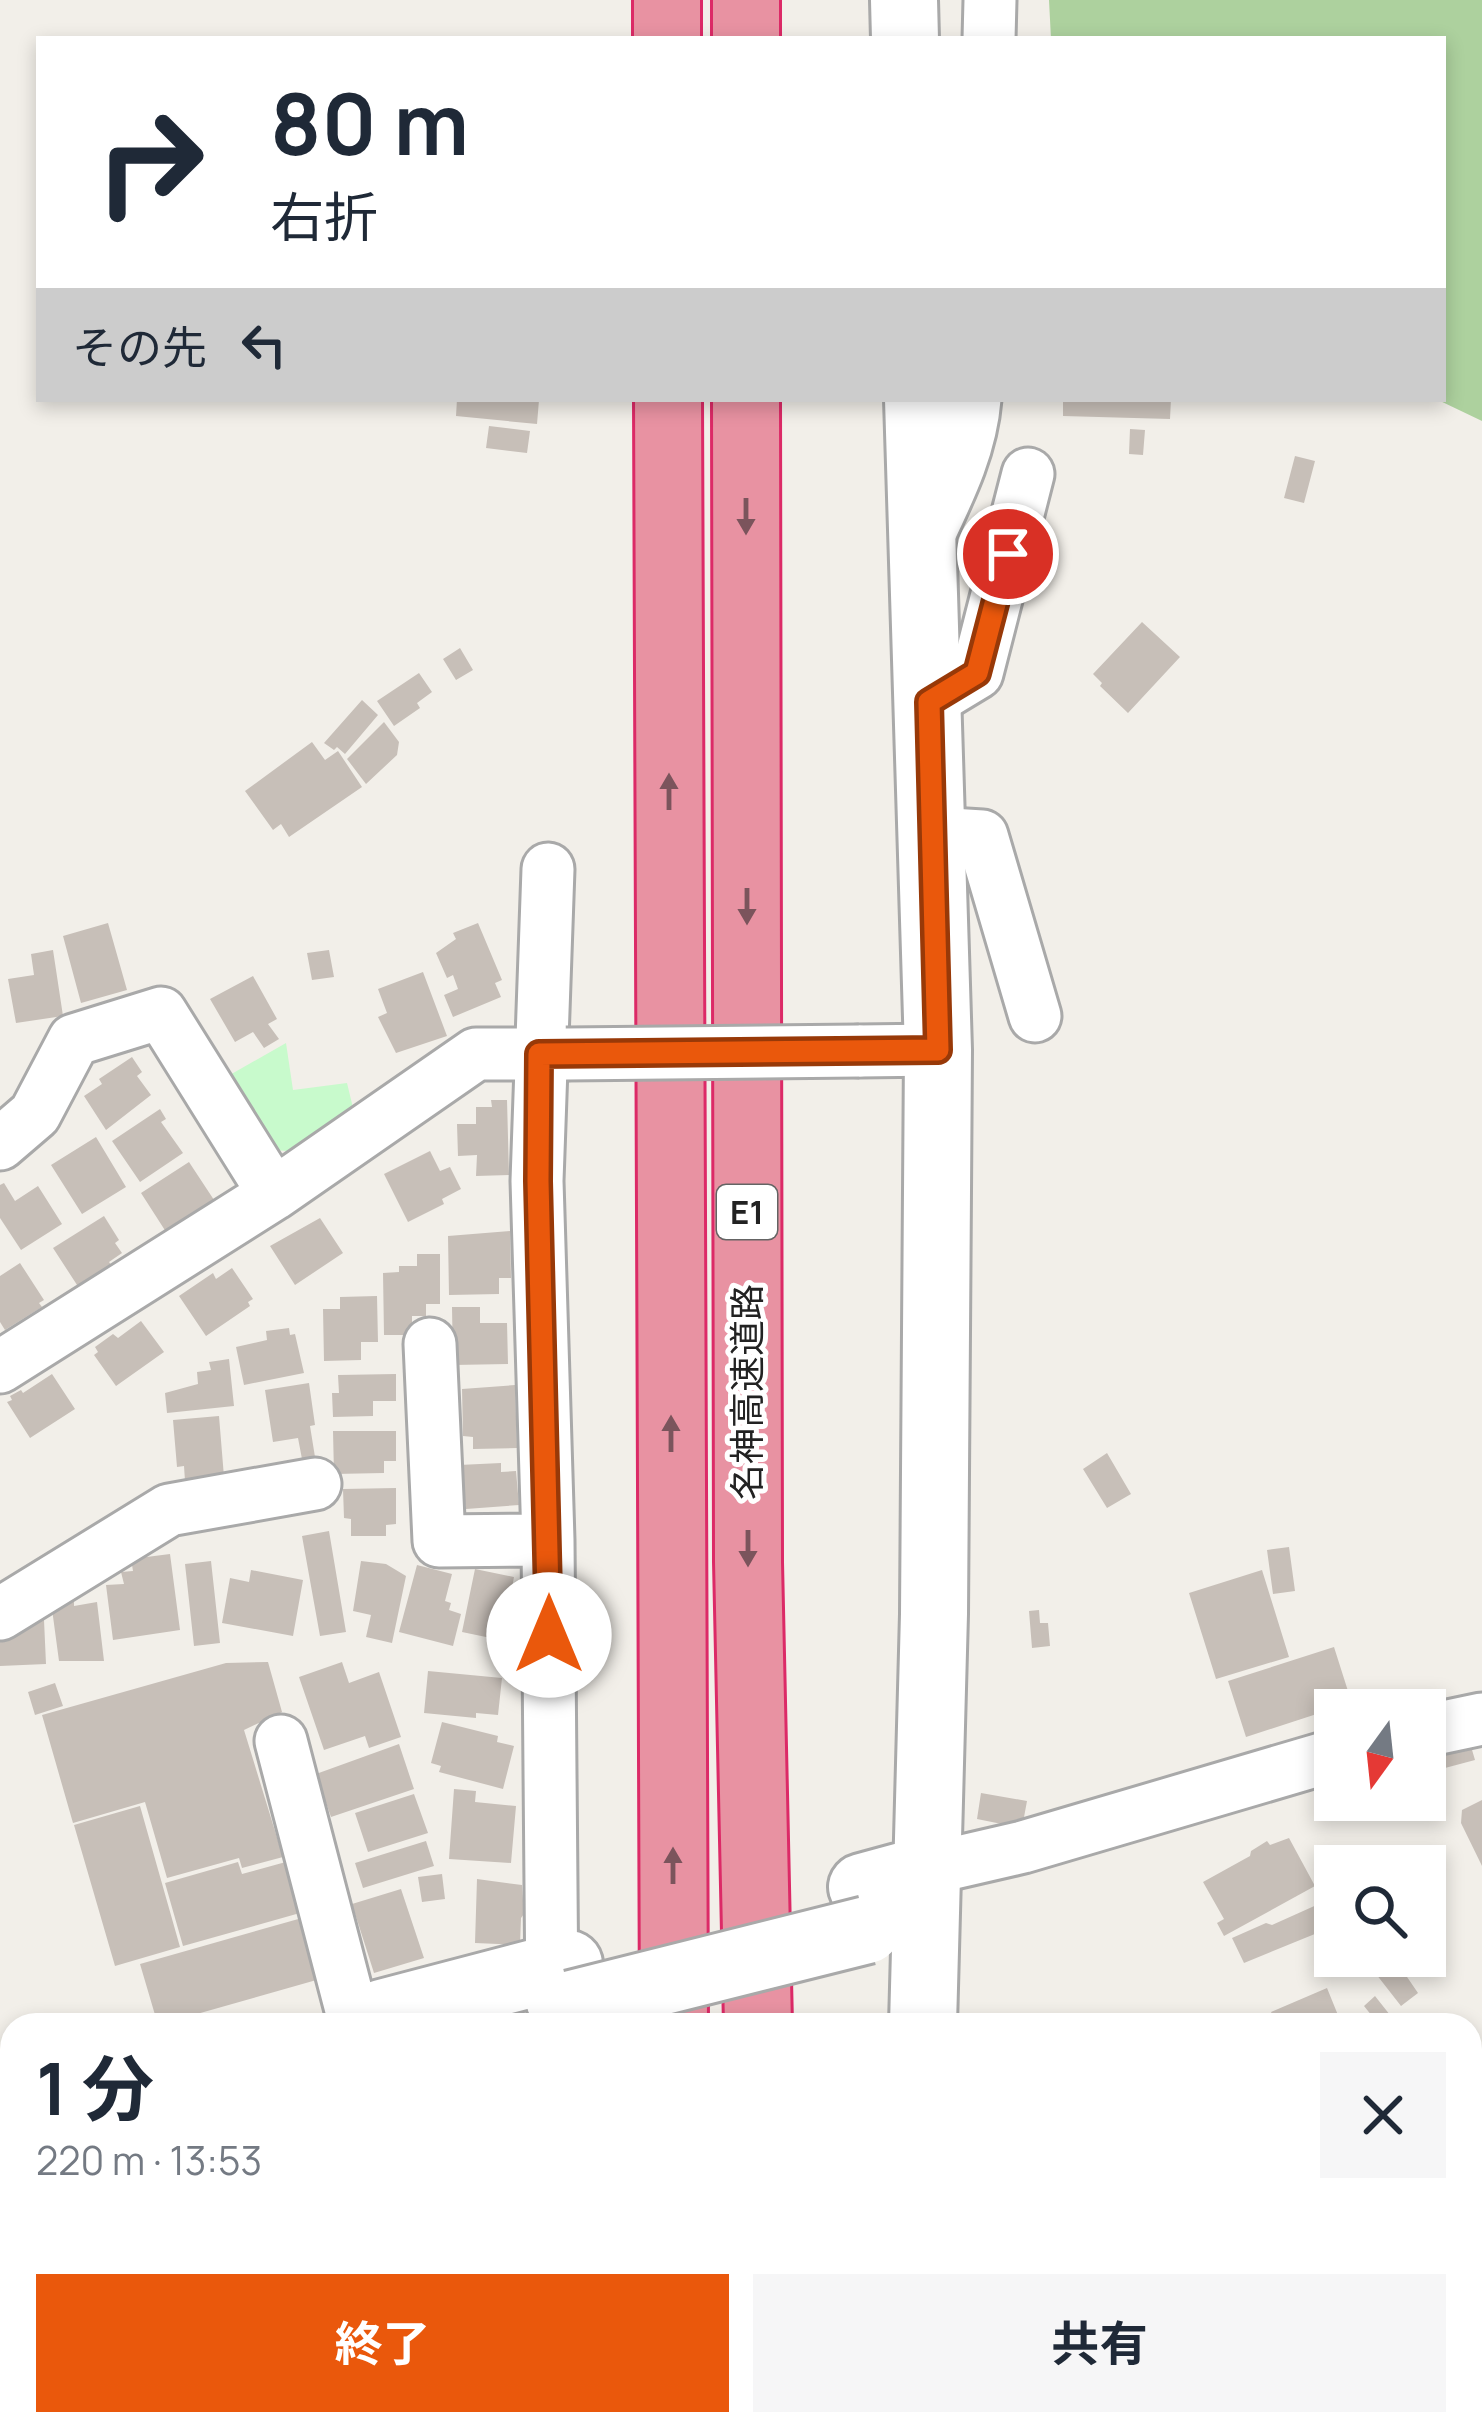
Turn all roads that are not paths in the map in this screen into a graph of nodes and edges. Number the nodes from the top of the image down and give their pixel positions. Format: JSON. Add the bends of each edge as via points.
{"nodes":[{"id":1,"x":667,"y":0,"type":"edge"},
{"id":2,"x":746,"y":0,"type":"edge"},
{"id":3,"x":904,"y":0,"type":"edge"},
{"id":4,"x":990,"y":0,"type":"edge"},
{"id":5,"x":667,"y":36,"type":"edge"},
{"id":6,"x":746,"y":36,"type":"edge"},
{"id":7,"x":905,"y":36,"type":"edge"},
{"id":8,"x":989,"y":36,"type":"edge"},
{"id":9,"x":668,"y":402,"type":"edge"},
{"id":10,"x":746,"y":402,"type":"edge"},
{"id":11,"x":918,"y":402,"type":"edge"},
{"id":12,"x":975,"y":402,"type":"edge"},
{"id":13,"x":1028,"y":474,"type":"dead end"},
{"id":14,"x":923,"y":546,"type":"junction"},
{"id":15,"x":929,"y":702,"type":"junction"},
{"id":16,"x":934,"y":833,"type":"junction"},
{"id":17,"x":548,"y":868,"type":"dead end"},
{"id":18,"x":1035,"y":1016,"type":"dead end"},
{"id":19,"x":938,"y":1050,"type":"junction"},
{"id":20,"x":552,"y":1054,"type":"junction"},
{"id":21,"x":0,"y":1144,"type":"edge"},
{"id":22,"x":274,"y":1194,"type":"junction"},
{"id":23,"x":430,"y":1344,"type":"dead end"},
{"id":24,"x":0,"y":1366,"type":"edge"},
{"id":25,"x":315,"y":1484,"type":"dead end"},
{"id":26,"x":548,"y":1540,"type":"junction"},
{"id":27,"x":0,"y":1614,"type":"edge"},
{"id":28,"x":1482,"y":1719,"type":"edge"},
{"id":29,"x":1446,"y":1727,"type":"edge"},
{"id":30,"x":280,"y":1741,"type":"dead end"},
{"id":31,"x":1314,"y":1760,"type":"edge"},
{"id":32,"x":896,"y":1901,"type":"junction"},
{"id":33,"x":559,"y":1994,"type":"edge"},
{"id":34,"x":352,"y":2013,"type":"edge"},
{"id":35,"x":381,"y":2013,"type":"edge"},
{"id":36,"x":478,"y":2013,"type":"edge"},
{"id":37,"x":674,"y":2013,"type":"edge"},
{"id":38,"x":758,"y":2013,"type":"edge"},
{"id":39,"x":920,"y":2013,"type":"edge"}],
"edges":[{"from":1,"to":5,"type":"highway"},
{"from":2,"to":6,"type":"highway"},
{"from":3,"to":7,"type":"street"},
{"from":4,"to":8,"type":"street"},
{"from":37,"to":9,"type":"highway","name":"名神高速道路","number":"E1","one_way":true},
{"from":10,"to":38,"type":"highway","name":"名神高速道路","number":"E1","one_way":true,"via":[[748,1562]]},
{"from":11,"to":14,"type":"street"},
{"from":12,"to":14,"type":"street","via":[[956,475]]},
{"from":13,"to":15,"type":"street","via":[[977,673]]},
{"from":14,"to":15,"type":"street"},
{"from":15,"to":16,"type":"street"},
{"from":16,"to":18,"type":"street","via":[[982,836]]},
{"from":16,"to":19,"type":"street"},
{"from":17,"to":20,"type":"street"},
{"from":19,"to":20,"type":"street","bridge":true},
{"from":19,"to":32,"type":"street"},
{"from":20,"to":22,"type":"street","via":[[476,1054]]},
{"from":20,"to":26,"type":"street","via":[[538,1181]]},
{"from":21,"to":22,"type":"street","via":[[35,1114],[74,1040],[161,1013]]},
{"from":22,"to":24,"type":"street"},
{"from":23,"to":26,"type":"street","via":[[439,1541]]},
{"from":25,"to":27,"type":"street","via":[[169,1510]]},
{"from":26,"to":33,"type":"street"},
{"from":28,"to":29,"type":"street"},
{"from":30,"to":34,"type":"street"},
{"from":31,"to":32,"type":"street","via":[[1023,1847]]},
{"from":32,"to":33,"type":"street"},
{"from":32,"to":39,"type":"street"},
{"from":33,"to":35,"type":"street"},
{"from":33,"to":36,"type":"street"}]}
